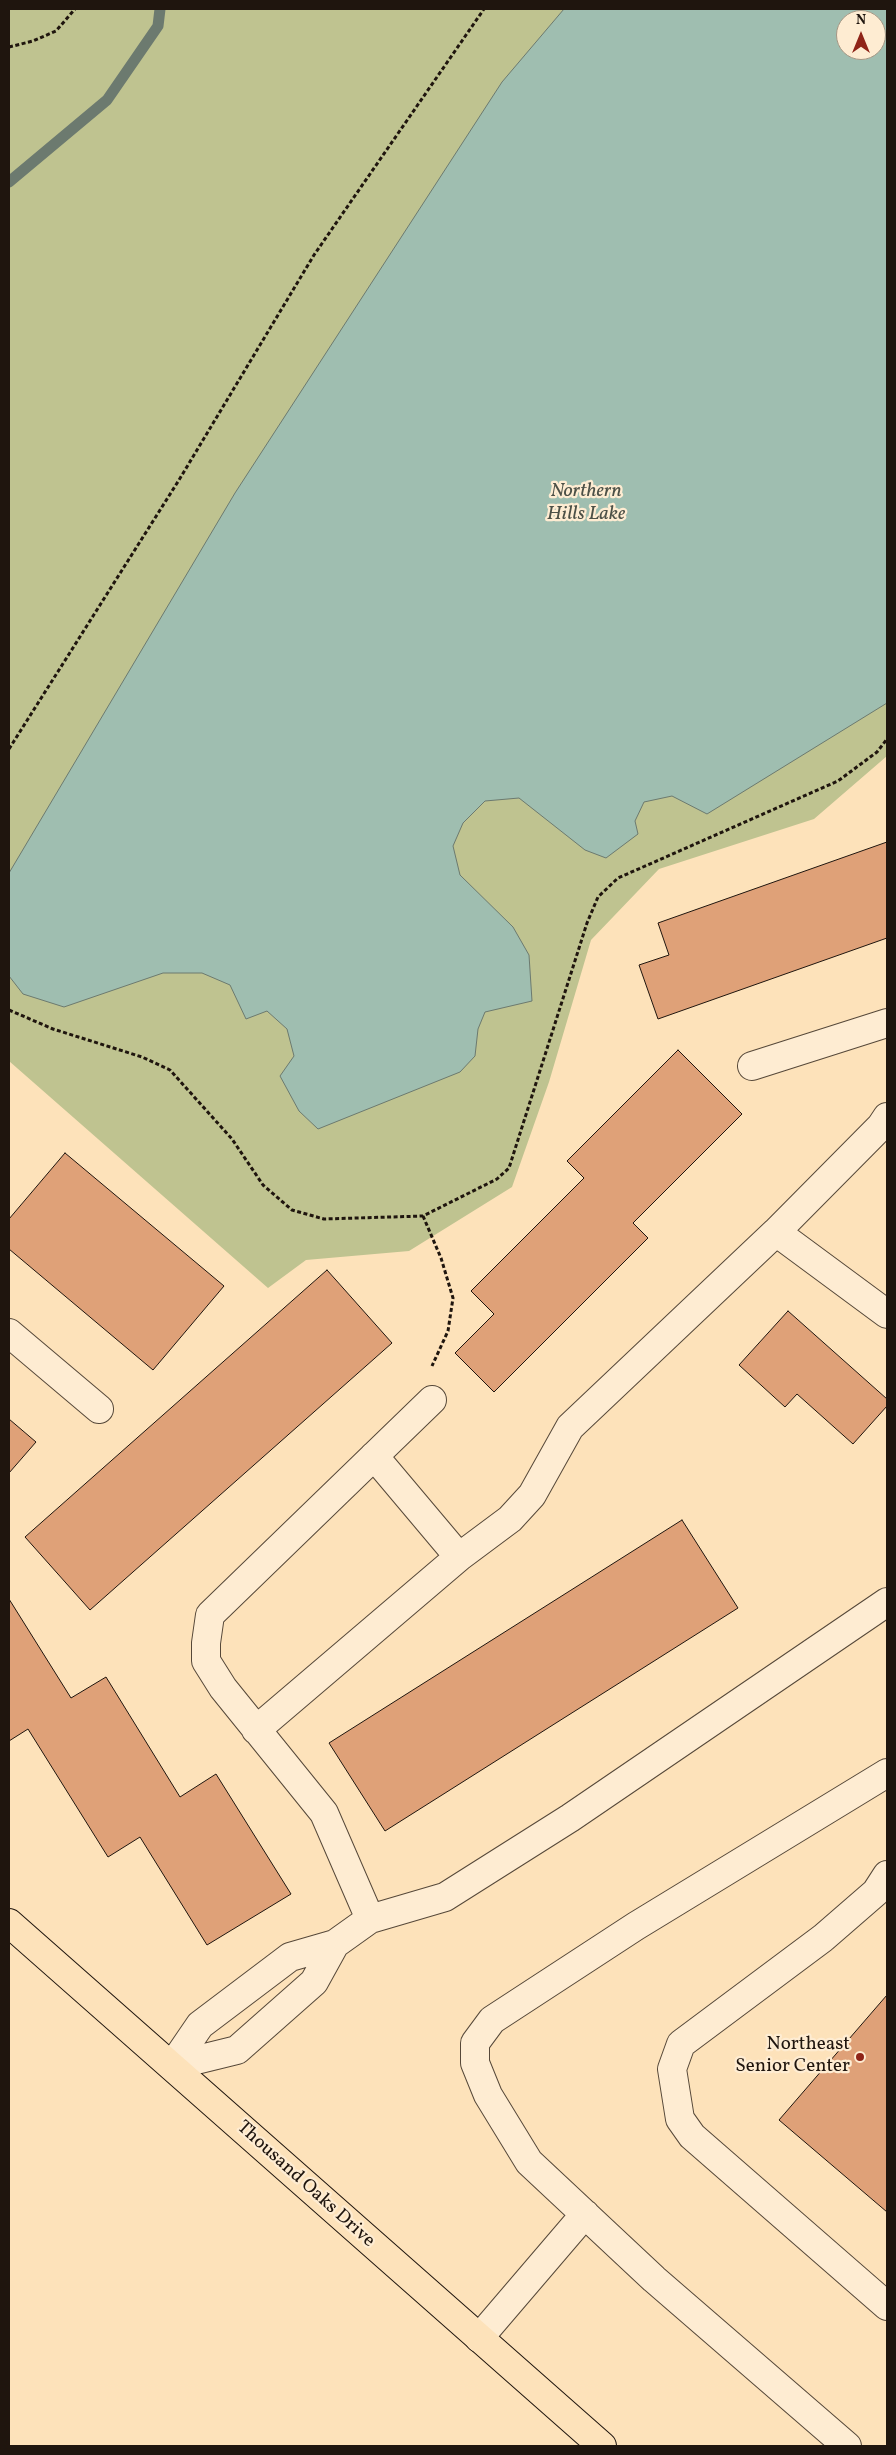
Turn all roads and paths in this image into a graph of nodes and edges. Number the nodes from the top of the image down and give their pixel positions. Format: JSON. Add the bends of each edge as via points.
{"nodes":[{"id":1,"x":74,"y":9,"type":"edge"},
{"id":2,"x":484,"y":9,"type":"edge"},
{"id":3,"x":9,"y":47,"type":"edge"},
{"id":4,"x":887,"y":739,"type":"edge"},
{"id":5,"x":9,"y":749,"type":"edge"},
{"id":6,"x":9,"y":1010,"type":"edge"},
{"id":7,"x":887,"y":1023,"type":"edge"},
{"id":8,"x":752,"y":1066,"type":"dead end"},
{"id":9,"x":887,"y":1117,"type":"edge"},
{"id":10,"x":423,"y":1216,"type":"junction"},
{"id":11,"x":776,"y":1232,"type":"junction"},
{"id":12,"x":887,"y":1314,"type":"edge"},
{"id":13,"x":9,"y":1333,"type":"edge"},
{"id":14,"x":432,"y":1400,"type":"joint"},
{"id":15,"x":99,"y":1409,"type":"dead end"},
{"id":16,"x":374,"y":1456,"type":"junction"},
{"id":17,"x":459,"y":1557,"type":"junction"},
{"id":18,"x":887,"y":1602,"type":"edge"},
{"id":19,"x":256,"y":1730,"type":"junction"},
{"id":20,"x":887,"y":1773,"type":"edge"},
{"id":21,"x":887,"y":1875,"type":"edge"},
{"id":22,"x":370,"y":1919,"type":"junction"},
{"id":23,"x":9,"y":1923,"type":"edge"},
{"id":24,"x":336,"y":1944,"type":"junction"},
{"id":25,"x":172,"y":2066,"type":"junction"},
{"id":26,"x":584,"y":2214,"type":"junction"},
{"id":27,"x":887,"y":2306,"type":"edge"},
{"id":28,"x":479,"y":2338,"type":"junction"},
{"id":29,"x":602,"y":2446,"type":"edge"},
{"id":30,"x":847,"y":2446,"type":"edge"}],
"edges":[{"from":1,"to":3,"type":"path","via":[[70,18],[56,31]]},
{"from":2,"to":5,"type":"path","via":[[314,255],[180,480]]},
{"from":4,"to":10,"type":"path","via":[[877,752],[838,781],[618,878],[598,897],[509,1168],[498,1179]]},
{"from":6,"to":10,"type":"path","via":[[170,1070],[232,1139],[263,1185],[292,1210],[324,1219]]},
{"from":7,"to":8,"type":"lane"},
{"from":9,"to":11,"type":"lane"},
{"from":10,"to":14,"type":"path","via":[[453,1298],[448,1331],[426,1378]]},
{"from":11,"to":12,"type":"lane"},
{"from":11,"to":17,"type":"lane","via":[[570,1427],[532,1495],[510,1519]]},
{"from":13,"to":15,"type":"lane"},
{"from":14,"to":16,"type":"lane"},
{"from":16,"to":17,"type":"lane"},
{"from":16,"to":19,"type":"lane","via":[[210,1614],[206,1662]]},
{"from":17,"to":19,"type":"lane"},
{"from":18,"to":22,"type":"lane","via":[[570,1818],[445,1898]]},
{"from":19,"to":22,"type":"lane","via":[[324,1813]]},
{"from":20,"to":26,"type":"lane","via":[[636,1926],[500,2014],[474,2043],[474,2063],[488,2095],[529,2162]]},
{"from":21,"to":27,"type":"lane","via":[[876,1892],[823,1938],[681,2044],[672,2069],[680,2119],[692,2136]]},
{"from":22,"to":24,"type":"lane"},
{"from":23,"to":25,"type":"main road","name":"Thousand Oaks Drive"},
{"from":24,"to":25,"type":"lane","via":[[290,1957],[200,2025]]},
{"from":24,"to":25,"type":"lane","via":[[314,1982],[237,2050]]},
{"from":25,"to":28,"type":"main road","name":"Thousand Oaks Drive"},
{"from":26,"to":28,"type":"lane"},
{"from":26,"to":30,"type":"lane"},
{"from":28,"to":29,"type":"main road","name":"Thousand Oaks Drive"}]}
